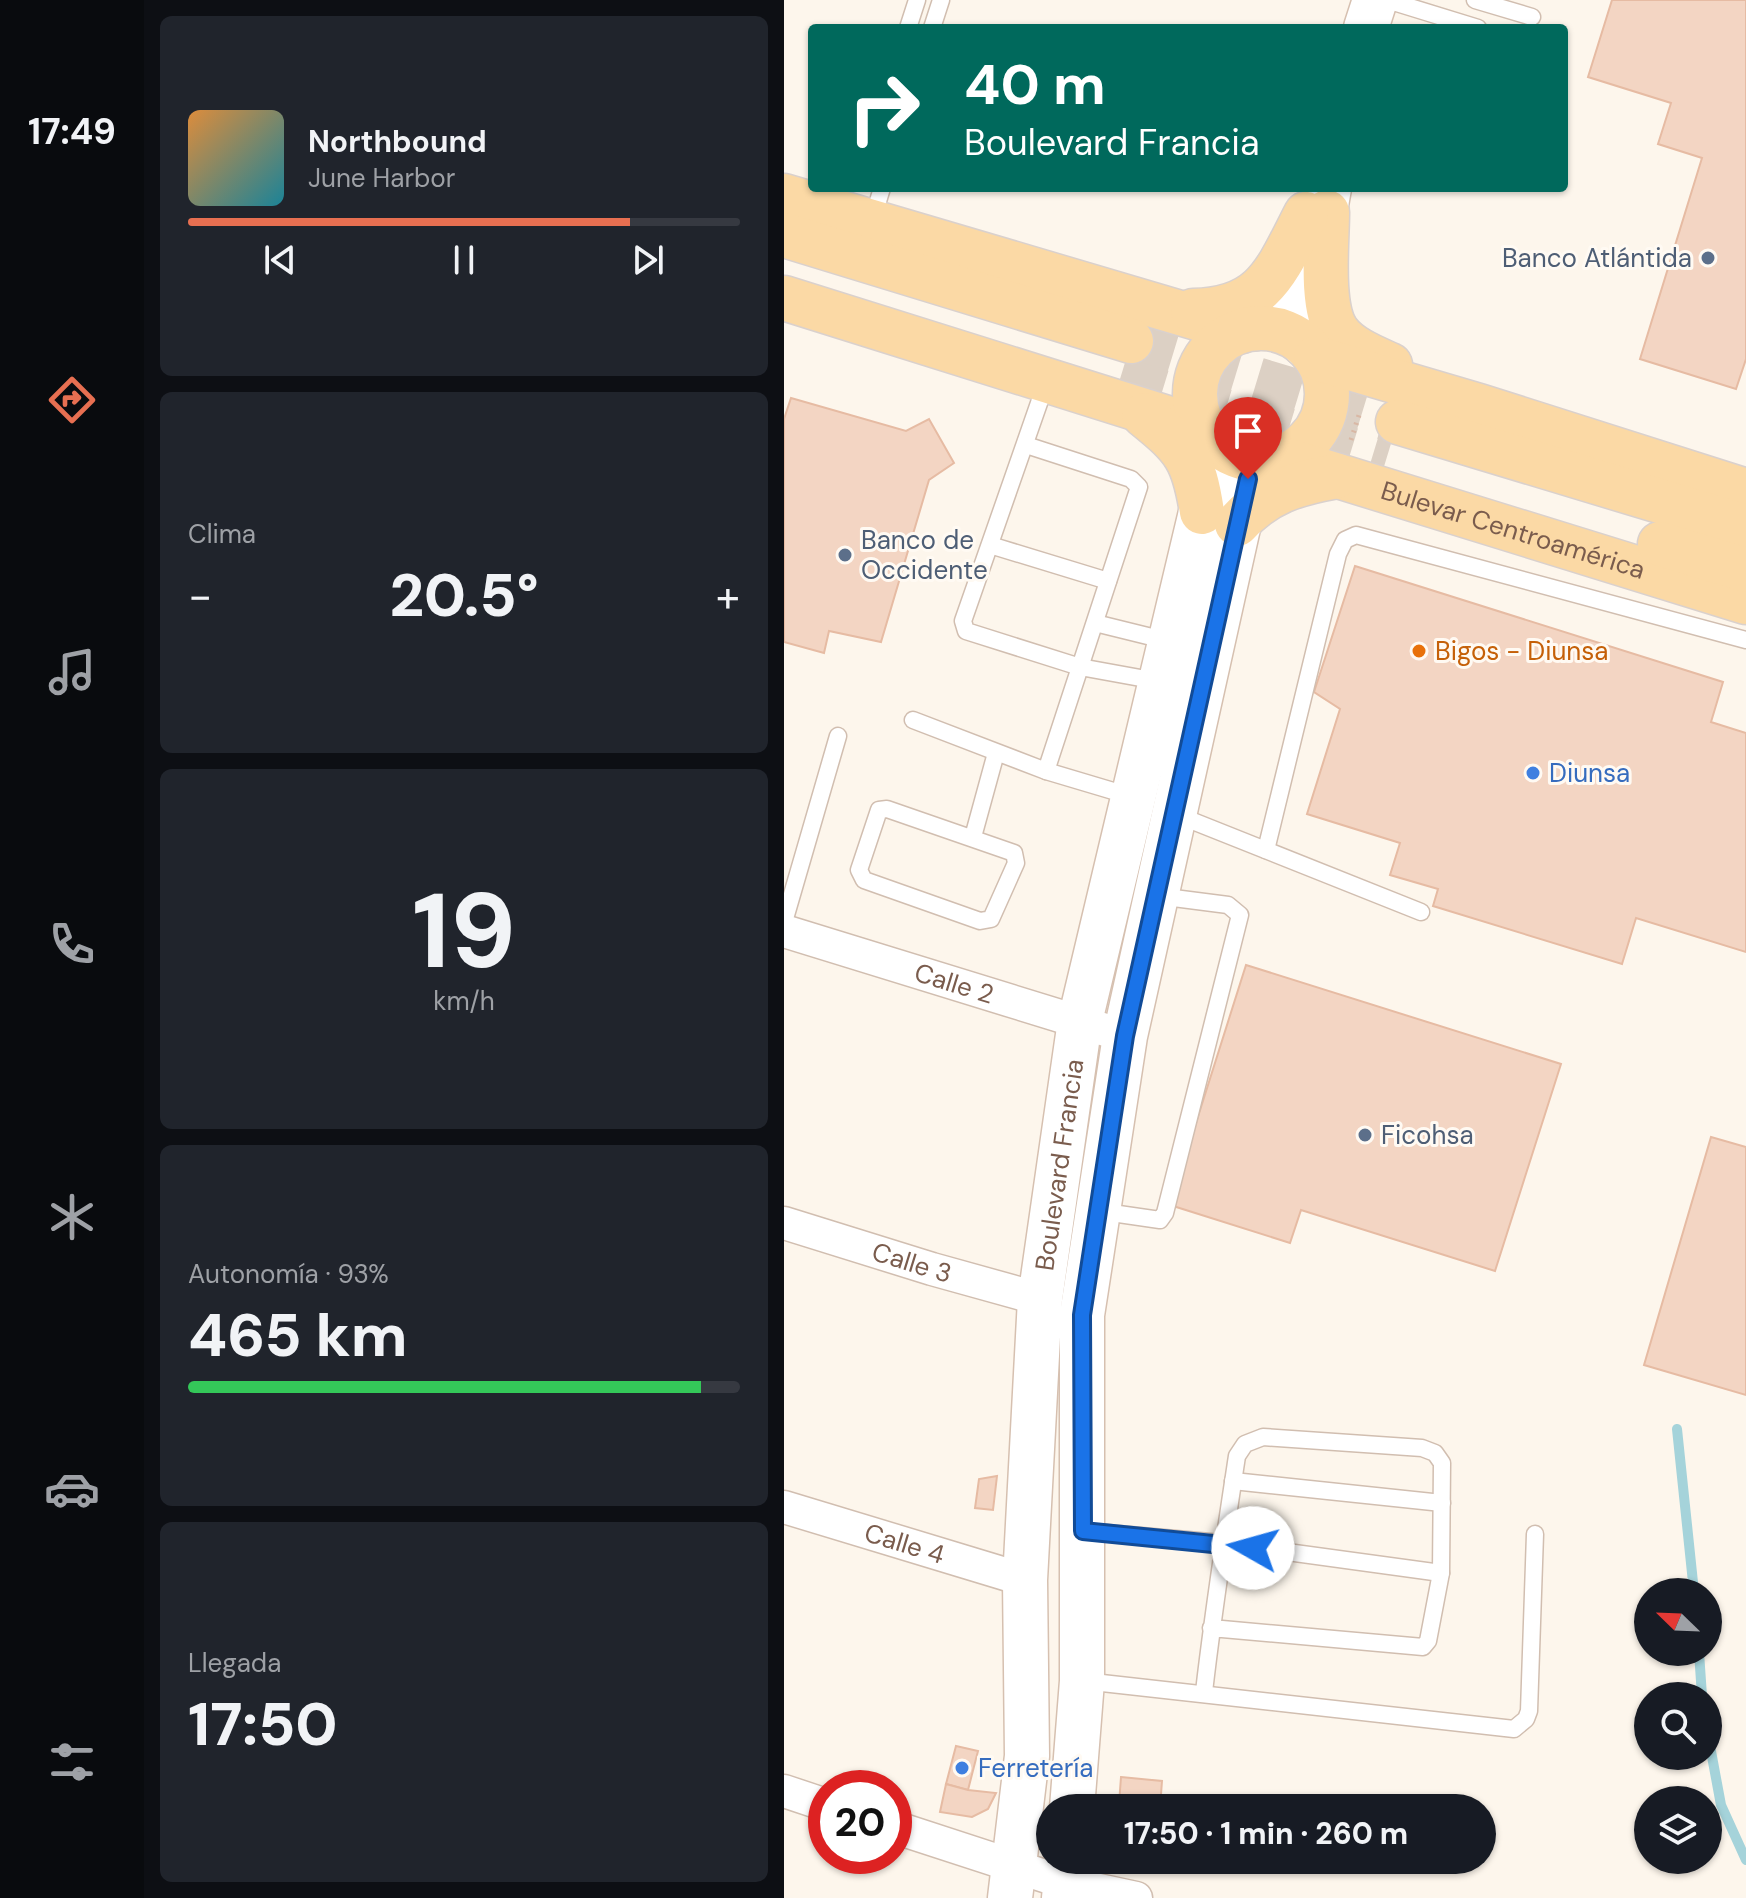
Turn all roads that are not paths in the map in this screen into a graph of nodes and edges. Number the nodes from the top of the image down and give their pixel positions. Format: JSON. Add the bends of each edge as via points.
{"nodes":[{"id":1,"x":917,"y":0,"type":"edge"},
{"id":2,"x":941,"y":0,"type":"edge"},
{"id":3,"x":1375,"y":0,"type":"edge"},
{"id":4,"x":1387,"y":0,"type":"edge"},
{"id":5,"x":1475,"y":0,"type":"edge"},
{"id":6,"x":1532,"y":17,"type":"dead end"},
{"id":7,"x":909,"y":24,"type":"edge"},
{"id":8,"x":933,"y":24,"type":"edge"},
{"id":9,"x":1367,"y":24,"type":"edge"},
{"id":10,"x":1465,"y":24,"type":"edge"},
{"id":11,"x":784,"y":196,"type":"edge"},
{"id":12,"x":1320,"y":200,"type":"edge"},
{"id":13,"x":863,"y":207,"type":"edge"},
{"id":14,"x":784,"y":235,"type":"edge"},
{"id":15,"x":784,"y":276,"type":"edge"},
{"id":16,"x":784,"y":298,"type":"edge"},
{"id":17,"x":1170,"y":311,"type":"junction"},
{"id":18,"x":1248,"y":330,"type":"junction"},
{"id":19,"x":1311,"y":351,"type":"junction"},
{"id":20,"x":1129,"y":376,"type":"junction"},
{"id":21,"x":1047,"y":381,"type":"junction"},
{"id":22,"x":1479,"y":406,"type":"junction"},
{"id":23,"x":1026,"y":445,"type":"junction"},
{"id":24,"x":1239,"y":448,"type":"junction"},
{"id":25,"x":1341,"y":476,"type":"junction"},
{"id":26,"x":1746,"y":491,"type":"edge"},
{"id":27,"x":1220,"y":518,"type":"junction"},
{"id":28,"x":1746,"y":527,"type":"edge"},
{"id":29,"x":990,"y":545,"type":"junction"},
{"id":30,"x":1746,"y":570,"type":"edge"},
{"id":31,"x":1108,"y":581,"type":"junction"},
{"id":32,"x":1746,"y":602,"type":"edge"},
{"id":33,"x":1095,"y":623,"type":"junction"},
{"id":34,"x":1746,"y":640,"type":"edge"},
{"id":35,"x":1166,"y":661,"type":"junction"},
{"id":36,"x":1080,"y":667,"type":"junction"},
{"id":37,"x":913,"y":720,"type":"dead end"},
{"id":38,"x":838,"y":736,"type":"dead end"},
{"id":39,"x":996,"y":753,"type":"junction"},
{"id":40,"x":1046,"y":771,"type":"junction"},
{"id":41,"x":1133,"y":797,"type":"junction"},
{"id":42,"x":1174,"y":813,"type":"junction"},
{"id":43,"x":973,"y":837,"type":"junction"},
{"id":44,"x":1266,"y":850,"type":"junction"},
{"id":45,"x":1156,"y":895,"type":"junction"},
{"id":46,"x":1421,"y":912,"type":"dead end"},
{"id":47,"x":784,"y":922,"type":"edge"},
{"id":48,"x":784,"y":931,"type":"edge"},
{"id":49,"x":1080,"y":1021,"type":"junction"},
{"id":50,"x":1125,"y":1036,"type":"junction"},
{"id":51,"x":1098,"y":1211,"type":"junction"},
{"id":52,"x":784,"y":1223,"type":"edge"},
{"id":53,"x":1040,"y":1299,"type":"junction"},
{"id":54,"x":1233,"y":1481,"type":"junction"},
{"id":55,"x":1442,"y":1503,"type":"junction"},
{"id":56,"x":784,"y":1507,"type":"edge"},
{"id":57,"x":1083,"y":1531,"type":"junction"},
{"id":58,"x":1535,"y":1534,"type":"dead end"},
{"id":59,"x":1222,"y":1543,"type":"junction"},
{"id":60,"x":1441,"y":1573,"type":"junction"},
{"id":61,"x":1025,"y":1580,"type":"junction"},
{"id":62,"x":1211,"y":1628,"type":"junction"},
{"id":63,"x":1082,"y":1681,"type":"junction"},
{"id":64,"x":1204,"y":1692,"type":"junction"},
{"id":65,"x":784,"y":1791,"type":"edge"},
{"id":66,"x":1073,"y":1794,"type":"edge"},
{"id":67,"x":808,"y":1799,"type":"edge"},
{"id":68,"x":912,"y":1835,"type":"edge"},
{"id":69,"x":1066,"y":1880,"type":"edge"},
{"id":70,"x":1012,"y":1881,"type":"edge"},
{"id":71,"x":1136,"y":1898,"type":"edge"}],
"edges":[{"from":1,"to":7,"type":"lane"},
{"from":2,"to":8,"type":"lane"},
{"from":3,"to":9,"type":"street"},
{"from":4,"to":10,"type":"lane"},
{"from":5,"to":6,"type":"lane"},
{"from":11,"to":13,"type":"main road"},
{"from":12,"to":17,"type":"main road","via":[[1257,293],[1228,308]]},
{"from":12,"to":18,"type":"street","via":[[1280,287]]},
{"from":12,"to":19,"type":"street"},
{"from":12,"to":22,"type":"main road","via":[[1328,303],[1337,331],[1376,359]]},
{"from":13,"to":17,"type":"main road"},
{"from":14,"to":20,"type":"main road","name":"Bulevar Centroamérica"},
{"from":15,"to":20,"type":"main road","name":"Bulevar Centroamérica"},
{"from":16,"to":21,"type":"main road","name":"Bulevar Centroamérica"},
{"from":17,"to":18,"type":"main road"},
{"from":18,"to":19,"type":"main road","via":[[1282,331]]},
{"from":18,"to":24,"type":"main road","via":[[1223,340],[1208,354],[1195,392],[1197,412]]},
{"from":19,"to":22,"type":"main road"},
{"from":19,"to":24,"type":"main road","via":[[1325,376],[1327,397],[1313,435],[1298,449]]},
{"from":20,"to":21,"type":"main road","name":"Bulevar Centroamérica"},
{"from":20,"to":24,"type":"main road","name":"Bulevar Centroamérica"},
{"from":20,"to":27,"type":"main road","via":[[1186,455]]},
{"from":21,"to":23,"type":"lane"},
{"from":22,"to":26,"type":"main road"},
{"from":23,"to":29,"type":"lane"},
{"from":23,"to":31,"type":"lane","via":[[1131,479],[1139,487]]},
{"from":24,"to":25,"type":"main road","name":"Bulevar Centroamérica"},
{"from":24,"to":27,"type":"street","name":"Boulevard Francia"},
{"from":25,"to":27,"type":"main road","via":[[1281,490]]},
{"from":25,"to":32,"type":"main road","name":"Bulevar Centroamérica"},
{"from":27,"to":35,"type":"street","name":"Boulevard Francia"},
{"from":27,"to":42,"type":"street","name":"Boulevard Francia"},
{"from":28,"to":30,"type":"main road","name":"Bulevar Centroamérica","via":[[1392,441]]},
{"from":29,"to":31,"type":"lane"},
{"from":29,"to":36,"type":"lane","via":[[963,621],[966,631]]},
{"from":31,"to":33,"type":"lane"},
{"from":33,"to":35,"type":"lane"},
{"from":33,"to":36,"type":"lane"},
{"from":34,"to":44,"type":"lane","via":[[1356,535],[1345,540],[1338,554]]},
{"from":35,"to":36,"type":"lane"},
{"from":35,"to":41,"type":"street","name":"Boulevard Francia"},
{"from":36,"to":40,"type":"lane"},
{"from":37,"to":39,"type":"lane"},
{"from":38,"to":47,"type":"lane"},
{"from":39,"to":40,"type":"lane"},
{"from":39,"to":43,"type":"lane"},
{"from":40,"to":41,"type":"lane"},
{"from":41,"to":49,"type":"street","name":"Boulevard Francia"},
{"from":42,"to":44,"type":"lane"},
{"from":42,"to":45,"type":"street","name":"Boulevard Francia"},
{"from":43,"to":43,"type":"lane","via":[[879,810],[859,870],[864,880],[980,921],[991,919],[1016,863],[1014,853]]},
{"from":44,"to":46,"type":"lane"},
{"from":45,"to":50,"type":"street","name":"Boulevard Francia"},
{"from":45,"to":51,"type":"lane","via":[[1228,905],[1240,915],[1165,1213],[1160,1220],[1147,1220]]},
{"from":48,"to":49,"type":"street","name":"Calle 2"},
{"from":49,"to":50,"type":"street","name":"Calle 2"},
{"from":49,"to":53,"type":"street","name":"Boulevard Francia"},
{"from":50,"to":51,"type":"street","name":"Boulevard Francia"},
{"from":51,"to":57,"type":"street","name":"Boulevard Francia","via":[[1082,1315]]},
{"from":52,"to":53,"type":"street","name":"Calle 3"},
{"from":53,"to":61,"type":"street","name":"Boulevard Francia"},
{"from":54,"to":55,"type":"lane"},
{"from":54,"to":55,"type":"lane","via":[[1245,1444],[1263,1437],[1422,1448],[1442,1463]]},
{"from":54,"to":59,"type":"lane"},
{"from":55,"to":60,"type":"lane"},
{"from":56,"to":61,"type":"street","name":"Calle 4"},
{"from":57,"to":59,"type":"lane"},
{"from":57,"to":63,"type":"street","name":"Boulevard Francia"},
{"from":58,"to":64,"type":"lane","via":[[1529,1711],[1514,1729]]},
{"from":59,"to":60,"type":"lane"},
{"from":59,"to":62,"type":"lane"},
{"from":60,"to":62,"type":"lane","via":[[1423,1647]]},
{"from":61,"to":70,"type":"street","name":"Boulevard Francia","via":[[1027,1756]]},
{"from":62,"to":64,"type":"lane"},
{"from":63,"to":64,"type":"lane"},
{"from":63,"to":66,"type":"street","name":"Boulevard Francia"},
{"from":65,"to":67,"type":"street"},
{"from":68,"to":70,"type":"street"},
{"from":69,"to":70,"type":"street"},
{"from":69,"to":71,"type":"street"}]}
